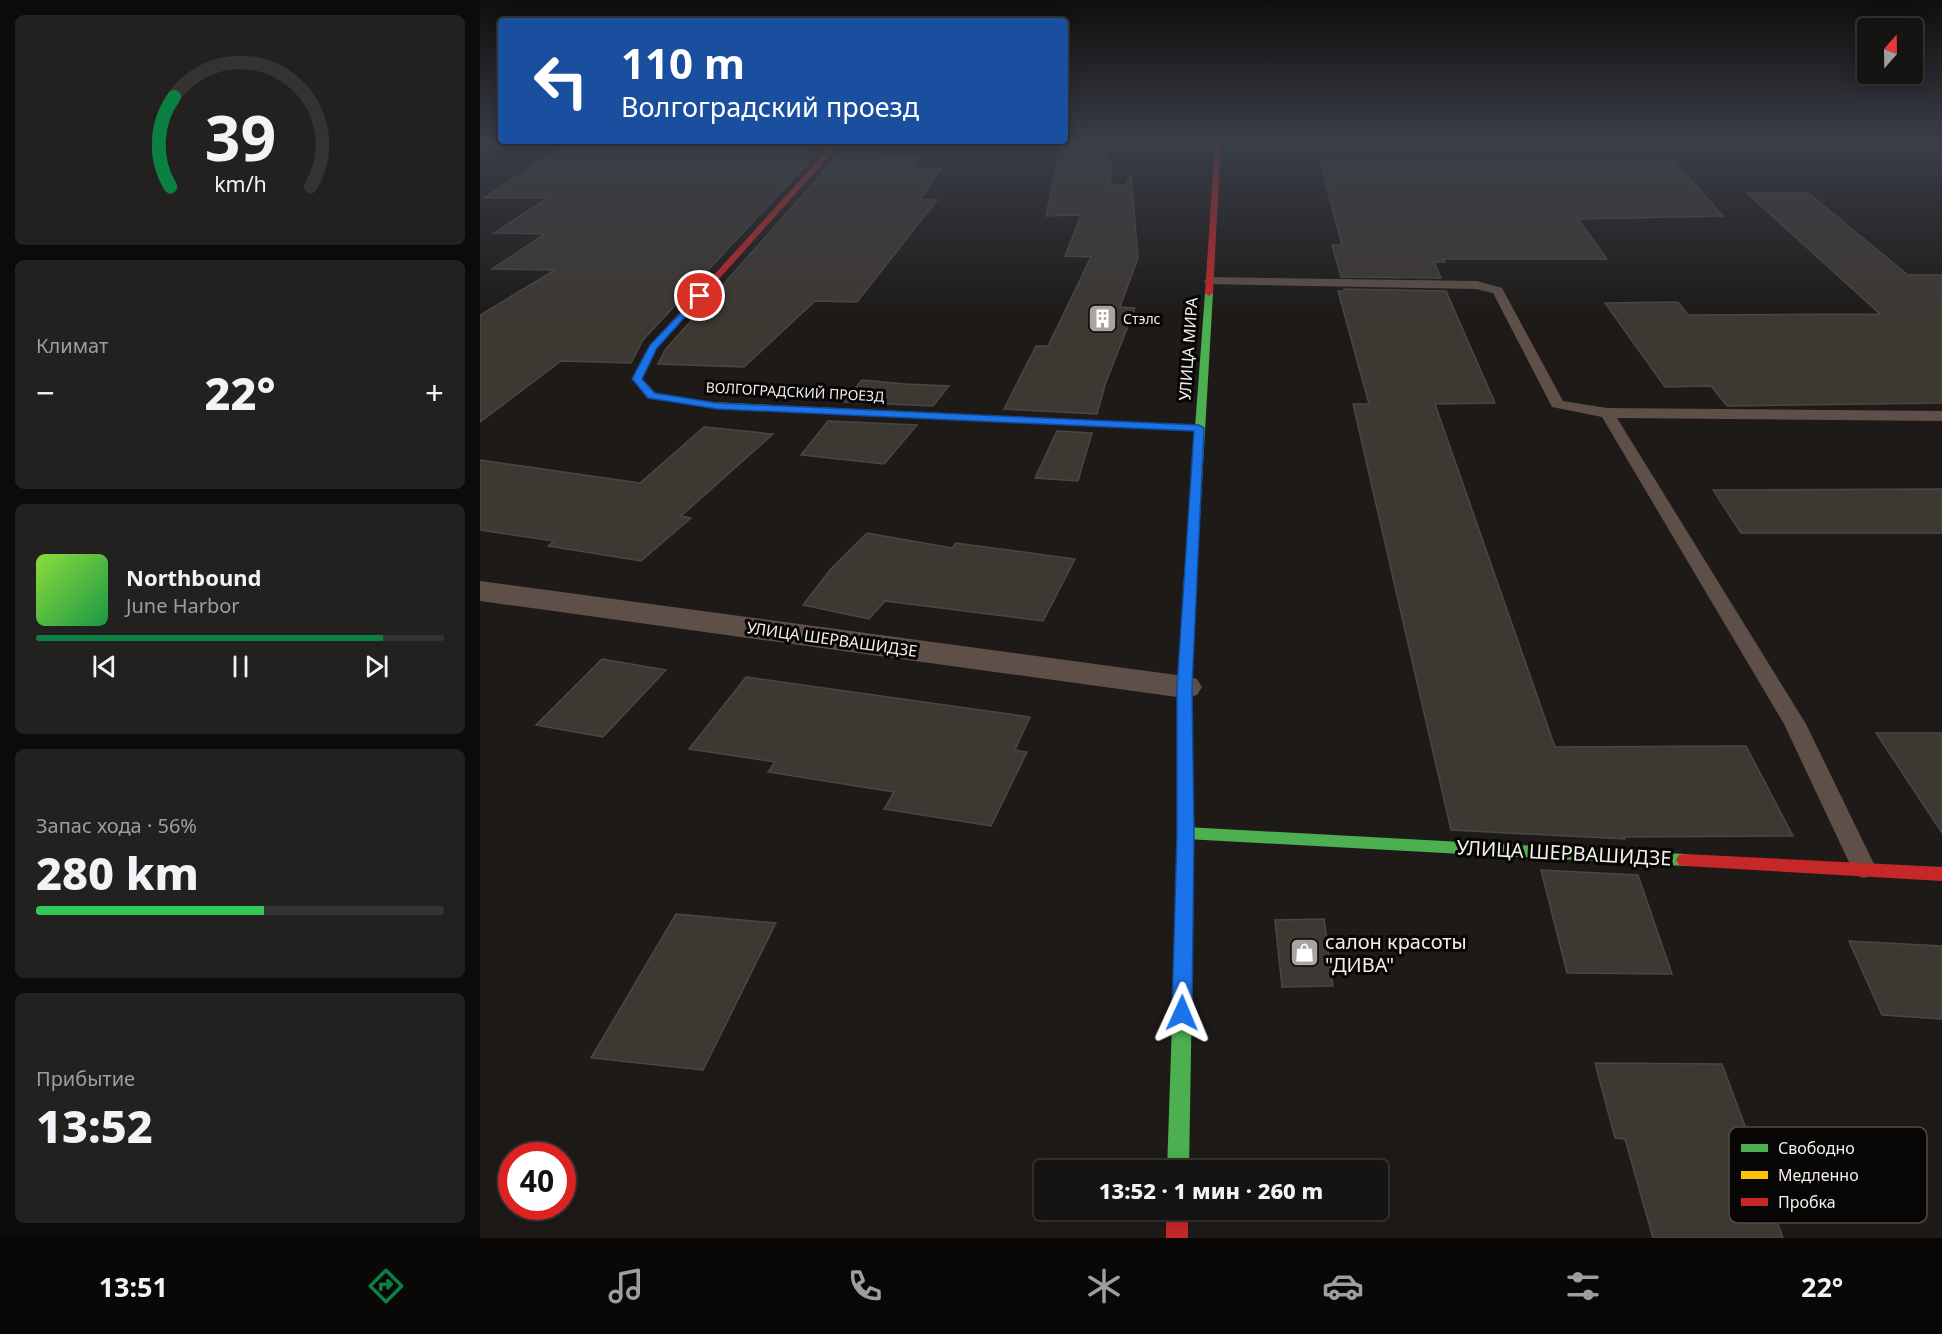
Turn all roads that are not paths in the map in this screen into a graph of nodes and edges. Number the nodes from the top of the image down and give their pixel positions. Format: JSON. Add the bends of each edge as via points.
{"nodes":[{"id":1,"x":787,"y":200,"type":"edge"},
{"id":2,"x":1215,"y":200,"type":"edge"},
{"id":3,"x":1210,"y":281,"type":"junction"},
{"id":4,"x":1607,"y":413,"type":"junction"},
{"id":5,"x":1942,"y":416,"type":"edge"},
{"id":6,"x":1199,"y":428,"type":"junction"},
{"id":7,"x":480,"y":591,"type":"edge"},
{"id":8,"x":1184,"y":687,"type":"junction"},
{"id":9,"x":1186,"y":833,"type":"junction"},
{"id":10,"x":1864,"y":868,"type":"junction"},
{"id":11,"x":1942,"y":874,"type":"edge"},
{"id":12,"x":1178,"y":1160,"type":"edge"},
{"id":13,"x":1177,"y":1220,"type":"edge"},
{"id":14,"x":1177,"y":1238,"type":"edge"}],
"edges":[{"from":1,"to":6,"type":"street","name":"ВОЛГОГРАДСКИЙ ПРОЕЗД","via":[[653,347],[637,379],[651,396],[717,406]]},
{"from":2,"to":3,"type":"street","name":"УЛИЦА МИРА"},
{"from":3,"to":4,"type":"lane","via":[[1477,285],[1498,291],[1557,404]]},
{"from":3,"to":6,"type":"street","name":"УЛИЦА МИРА"},
{"from":4,"to":5,"type":"lane"},
{"from":4,"to":10,"type":"lane","via":[[1795,724]]},
{"from":6,"to":8,"type":"street","name":"УЛИЦА МИРА"},
{"from":7,"to":8,"type":"street","name":"УЛИЦА ШЕРВАШИДЗЕ"},
{"from":8,"to":9,"type":"street","name":"УЛИЦА МИРА"},
{"from":9,"to":10,"type":"street","name":"УЛИЦА ШЕРВАШИДЗЕ"},
{"from":9,"to":12,"type":"street","name":"УЛИЦА МИРА"},
{"from":10,"to":11,"type":"street","name":"УЛИЦА ШЕРВАШИДЗЕ"},
{"from":13,"to":14,"type":"street"}]}
